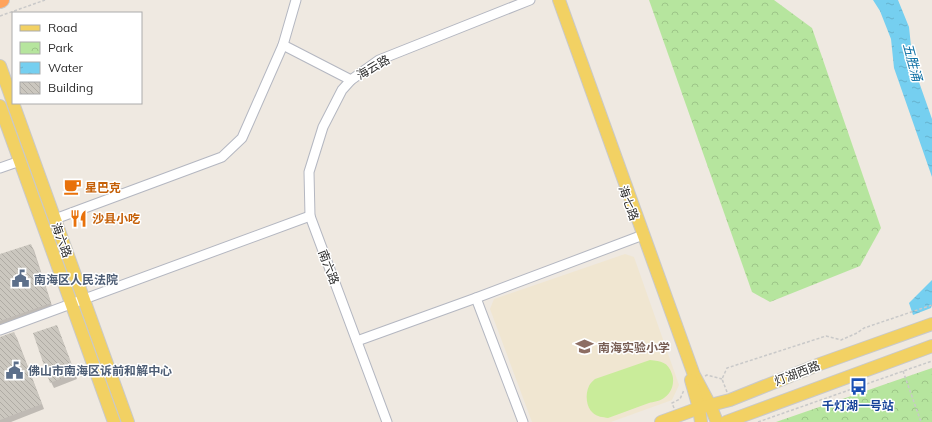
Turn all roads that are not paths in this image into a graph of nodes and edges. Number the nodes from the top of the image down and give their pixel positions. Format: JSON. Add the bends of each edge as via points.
{"nodes":[{"id":1,"x":10,"y":0,"type":"edge"},
{"id":2,"x":296,"y":0,"type":"edge"},
{"id":3,"x":530,"y":0,"type":"edge"},
{"id":4,"x":555,"y":0,"type":"edge"},
{"id":5,"x":559,"y":0,"type":"edge"},
{"id":6,"x":0,"y":7,"type":"edge"},
{"id":7,"x":283,"y":45,"type":"junction"},
{"id":8,"x":0,"y":66,"type":"edge"},
{"id":9,"x":351,"y":80,"type":"junction"},
{"id":10,"x":12,"y":100,"type":"edge"},
{"id":11,"x":13,"y":104,"type":"edge"},
{"id":12,"x":0,"y":106,"type":"edge"},
{"id":13,"x":20,"y":161,"type":"junction"},
{"id":14,"x":0,"y":168,"type":"edge"},
{"id":15,"x":310,"y":216,"type":"junction"},
{"id":16,"x":55,"y":219,"type":"junction"},
{"id":17,"x":642,"y":235,"type":"junction"},
{"id":18,"x":476,"y":298,"type":"junction"},
{"id":19,"x":84,"y":299,"type":"junction"},
{"id":20,"x":72,"y":304,"type":"junction"},
{"id":21,"x":932,"y":324,"type":"edge"},
{"id":22,"x":0,"y":330,"type":"edge"},
{"id":23,"x":357,"y":342,"type":"junction"},
{"id":24,"x":932,"y":346,"type":"edge"},
{"id":25,"x":705,"y":406,"type":"junction"},
{"id":26,"x":114,"y":422,"type":"edge"},
{"id":27,"x":128,"y":422,"type":"edge"},
{"id":28,"x":387,"y":422,"type":"edge"},
{"id":29,"x":523,"y":422,"type":"edge"},
{"id":30,"x":661,"y":422,"type":"edge"},
{"id":31,"x":701,"y":422,"type":"edge"},
{"id":32,"x":717,"y":422,"type":"edge"},
{"id":33,"x":726,"y":422,"type":"edge"}],
"edges":[{"from":1,"to":6,"type":"main road"},
{"from":2,"to":7,"type":"street"},
{"from":3,"to":9,"type":"street","name":"海云路","via":[[380,60]]},
{"from":4,"to":17,"type":"main road","name":"海七路"},
{"from":5,"to":17,"type":"main road","name":"海七路"},
{"from":7,"to":9,"type":"street"},
{"from":7,"to":16,"type":"street","via":[[242,138],[222,157]]},
{"from":8,"to":10,"type":"main road","name":"海六路"},
{"from":9,"to":15,"type":"street","name":"海云路","via":[[342,90],[323,127],[309,172]]},
{"from":11,"to":16,"type":"main road","name":"海六路"},
{"from":12,"to":13,"type":"main road","name":"海六路"},
{"from":13,"to":14,"type":"street"},
{"from":13,"to":20,"type":"main road","name":"海六路"},
{"from":15,"to":19,"type":"street"},
{"from":15,"to":23,"type":"street","name":"南六路"},
{"from":16,"to":19,"type":"main road","name":"海六路"},
{"from":17,"to":18,"type":"street"},
{"from":17,"to":25,"type":"main road","name":"海七路","via":[[692,381]]},
{"from":18,"to":23,"type":"street"},
{"from":18,"to":29,"type":"street"},
{"from":19,"to":20,"type":"street"},
{"from":19,"to":27,"type":"main road","name":"海六路"},
{"from":20,"to":22,"type":"street"},
{"from":20,"to":26,"type":"main road","name":"海六路"},
{"from":21,"to":25,"type":"main road","name":"灯湖西路","via":[[820,364],[730,400]]},
{"from":23,"to":28,"type":"street","name":"南六路"},
{"from":24,"to":33,"type":"main road","name":"灯湖西路"},
{"from":25,"to":30,"type":"main road","name":"灯湖西路"},
{"from":25,"to":31,"type":"main road"},
{"from":25,"to":32,"type":"main road"}]}
